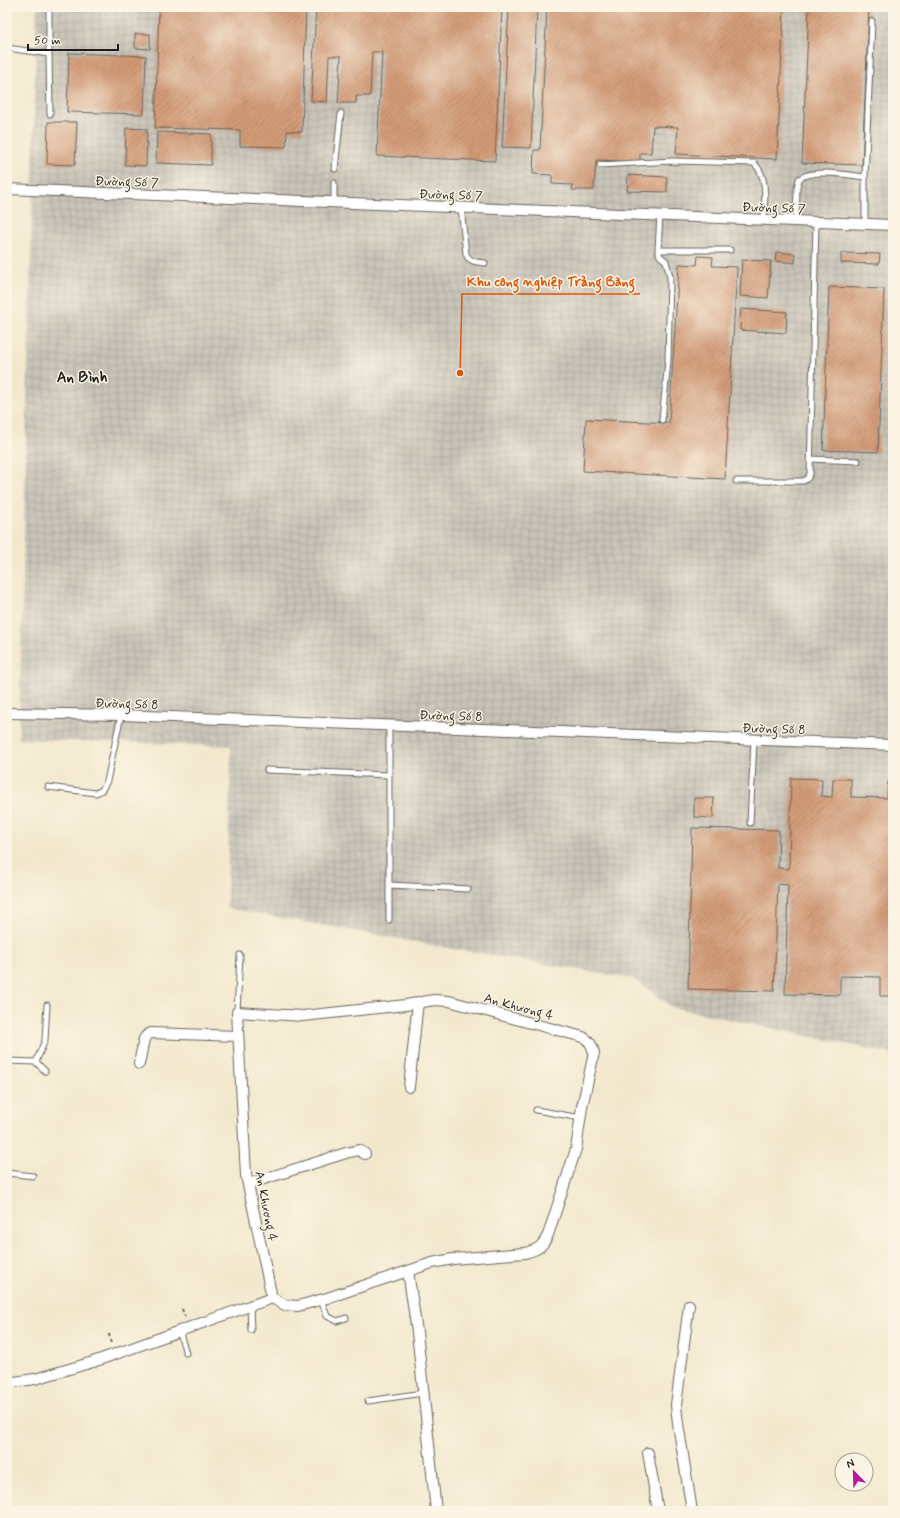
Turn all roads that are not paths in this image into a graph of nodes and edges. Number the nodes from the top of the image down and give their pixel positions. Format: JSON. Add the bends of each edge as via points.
{"nodes":[{"id":1,"x":49,"y":7,"type":"edge"},
{"id":2,"x":872,"y":21,"type":"dead end"},
{"id":3,"x":7,"y":48,"type":"edge"},
{"id":4,"x":48,"y":54,"type":"junction"},
{"id":5,"x":341,"y":113,"type":"dead end"},
{"id":6,"x":50,"y":114,"type":"dead end"},
{"id":7,"x":600,"y":165,"type":"dead end"},
{"id":8,"x":335,"y":169,"type":"dead end"},
{"id":9,"x":865,"y":176,"type":"junction"},
{"id":10,"x":334,"y":183,"type":"dead end"},
{"id":11,"x":7,"y":189,"type":"edge"},
{"id":12,"x":334,"y":202,"type":"junction"},
{"id":13,"x":461,"y":207,"type":"junction"},
{"id":14,"x":660,"y":215,"type":"junction"},
{"id":15,"x":764,"y":220,"type":"junction"},
{"id":16,"x":796,"y":221,"type":"junction"},
{"id":17,"x":816,"y":222,"type":"junction"},
{"id":18,"x":865,"y":224,"type":"junction"},
{"id":19,"x":893,"y":225,"type":"edge"},
{"id":20,"x":658,"y":250,"type":"junction"},
{"id":21,"x":730,"y":250,"type":"dead end"},
{"id":22,"x":485,"y":264,"type":"dead end"},
{"id":23,"x":662,"y":420,"type":"dead end"},
{"id":24,"x":810,"y":459,"type":"junction"},
{"id":25,"x":858,"y":461,"type":"dead end"},
{"id":26,"x":736,"y":481,"type":"dead end"},
{"id":27,"x":7,"y":713,"type":"edge"},
{"id":28,"x":121,"y":715,"type":"junction"},
{"id":29,"x":389,"y":726,"type":"junction"},
{"id":30,"x":754,"y":740,"type":"junction"},
{"id":31,"x":893,"y":745,"type":"edge"},
{"id":32,"x":266,"y":770,"type":"dead end"},
{"id":33,"x":389,"y":775,"type":"junction"},
{"id":34,"x":48,"y":787,"type":"dead end"},
{"id":35,"x":750,"y":823,"type":"dead end"},
{"id":36,"x":389,"y":885,"type":"junction"},
{"id":37,"x":468,"y":889,"type":"dead end"},
{"id":38,"x":389,"y":920,"type":"dead end"},
{"id":39,"x":240,"y":955,"type":"dead end"},
{"id":40,"x":418,"y":1002,"type":"junction"},
{"id":41,"x":47,"y":1005,"type":"dead end"},
{"id":42,"x":237,"y":1012,"type":"junction"},
{"id":43,"x":238,"y":1036,"type":"junction"},
{"id":44,"x":7,"y":1061,"type":"edge"},
{"id":45,"x":36,"y":1062,"type":"junction"},
{"id":46,"x":139,"y":1064,"type":"dead end"},
{"id":47,"x":45,"y":1072,"type":"dead end"},
{"id":48,"x":410,"y":1087,"type":"dead end"},
{"id":49,"x":536,"y":1110,"type":"dead end"},
{"id":50,"x":580,"y":1118,"type":"junction"},
{"id":51,"x":365,"y":1154,"type":"dead end"},
{"id":52,"x":7,"y":1173,"type":"edge"},
{"id":53,"x":33,"y":1176,"type":"dead end"},
{"id":54,"x":248,"y":1184,"type":"junction"},
{"id":55,"x":408,"y":1271,"type":"junction"},
{"id":56,"x":272,"y":1298,"type":"junction"},
{"id":57,"x":321,"y":1300,"type":"junction"},
{"id":58,"x":250,"y":1306,"type":"junction"},
{"id":59,"x":689,"y":1306,"type":"dead end"},
{"id":60,"x":346,"y":1318,"type":"dead end"},
{"id":61,"x":251,"y":1330,"type":"dead end"},
{"id":62,"x":179,"y":1331,"type":"junction"},
{"id":63,"x":186,"y":1353,"type":"dead end"},
{"id":64,"x":7,"y":1383,"type":"edge"},
{"id":65,"x":423,"y":1393,"type":"junction"},
{"id":66,"x":368,"y":1401,"type":"dead end"},
{"id":67,"x":648,"y":1453,"type":"dead end"},
{"id":68,"x":436,"y":1511,"type":"edge"},
{"id":69,"x":658,"y":1511,"type":"edge"},
{"id":70,"x":692,"y":1511,"type":"edge"}],
"edges":[{"from":1,"to":4,"type":"lane"},
{"from":2,"to":9,"type":"lane"},
{"from":3,"to":4,"type":"lane"},
{"from":4,"to":6,"type":"lane"},
{"from":5,"to":8,"type":"lane"},
{"from":7,"to":15,"type":"lane","via":[[673,161],[754,163],[760,169],[764,181]]},
{"from":9,"to":16,"type":"lane","via":[[805,174],[799,179],[797,188]]},
{"from":9,"to":18,"type":"lane"},
{"from":10,"to":12,"type":"lane"},
{"from":11,"to":12,"type":"street","name":"Đường Số 7"},
{"from":12,"to":13,"type":"street","name":"Đường Số 7"},
{"from":13,"to":14,"type":"street","name":"Đường Số 7"},
{"from":13,"to":22,"type":"lane","via":[[467,258]]},
{"from":14,"to":15,"type":"street","name":"Đường Số 7"},
{"from":14,"to":20,"type":"lane"},
{"from":15,"to":16,"type":"street","name":"Đường Số 7"},
{"from":16,"to":17,"type":"street","name":"Đường Số 7"},
{"from":17,"to":18,"type":"street","name":"Đường Số 7"},
{"from":17,"to":24,"type":"lane"},
{"from":18,"to":19,"type":"street","name":"Đường Số 7"},
{"from":20,"to":21,"type":"lane"},
{"from":20,"to":23,"type":"lane","via":[[666,262],[670,277],[668,361]]},
{"from":24,"to":25,"type":"lane"},
{"from":24,"to":26,"type":"lane","via":[[810,474],[803,481]]},
{"from":27,"to":28,"type":"street","name":"Đường Số 8"},
{"from":28,"to":29,"type":"street","name":"Đường Số 8"},
{"from":28,"to":34,"type":"lane","via":[[107,781],[102,790],[96,793]]},
{"from":29,"to":30,"type":"street","name":"Đường Số 8"},
{"from":29,"to":33,"type":"lane"},
{"from":30,"to":31,"type":"street","name":"Đường Số 8"},
{"from":30,"to":35,"type":"lane"},
{"from":32,"to":33,"type":"lane"},
{"from":33,"to":36,"type":"lane"},
{"from":36,"to":37,"type":"lane"},
{"from":36,"to":38,"type":"lane"},
{"from":39,"to":42,"type":"lane"},
{"from":40,"to":42,"type":"street","name":"An Khương 4","via":[[309,1016]]},
{"from":40,"to":48,"type":"street"},
{"from":40,"to":50,"type":"street","name":"An Khương 4","via":[[449,1001],[588,1040],[593,1046],[594,1053]]},
{"from":41,"to":45,"type":"lane","via":[[45,1040]]},
{"from":42,"to":43,"type":"street","name":"An Khương 4"},
{"from":43,"to":46,"type":"street","via":[[151,1033],[144,1039]]},
{"from":43,"to":54,"type":"street","name":"An Khương 4"},
{"from":44,"to":45,"type":"lane"},
{"from":45,"to":47,"type":"lane"},
{"from":49,"to":50,"type":"lane"},
{"from":50,"to":55,"type":"street","name":"An Khương 4","via":[[576,1149],[548,1235],[542,1246],[525,1252],[453,1259]]},
{"from":51,"to":54,"type":"street","via":[[359,1150],[346,1153]]},
{"from":52,"to":53,"type":"lane"},
{"from":54,"to":56,"type":"street","name":"An Khương 4"},
{"from":55,"to":57,"type":"street","name":"An Khương 4"},
{"from":55,"to":65,"type":"street"},
{"from":56,"to":57,"type":"street","name":"An Khương 4","via":[[285,1305],[298,1306]]},
{"from":56,"to":58,"type":"street"},
{"from":57,"to":60,"type":"lane","via":[[328,1316],[337,1320]]},
{"from":58,"to":61,"type":"lane"},
{"from":58,"to":62,"type":"street"},
{"from":59,"to":70,"type":"street","via":[[676,1405]]},
{"from":62,"to":63,"type":"lane"},
{"from":62,"to":64,"type":"street","via":[[59,1373]]},
{"from":65,"to":66,"type":"lane"},
{"from":65,"to":68,"type":"street"},
{"from":67,"to":69,"type":"street"}]}
